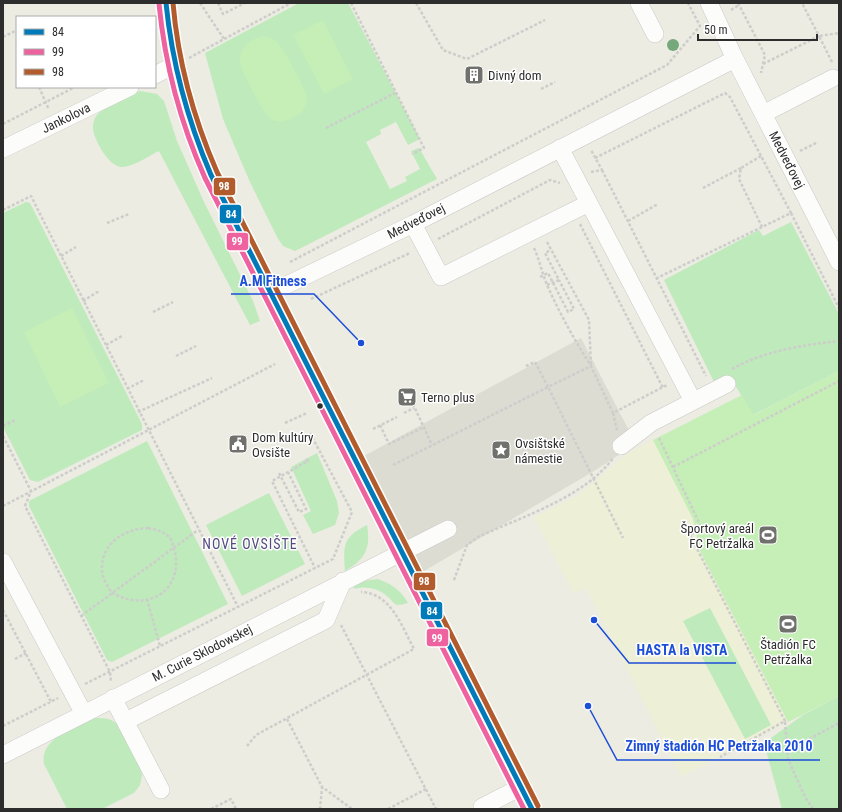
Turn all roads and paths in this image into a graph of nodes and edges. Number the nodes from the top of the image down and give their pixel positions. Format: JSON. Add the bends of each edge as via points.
{"nodes":[{"id":1,"x":166,"y":3,"type":"edge"},
{"id":2,"x":200,"y":3,"type":"edge"},
{"id":3,"x":218,"y":3,"type":"edge"},
{"id":4,"x":245,"y":3,"type":"edge"},
{"id":5,"x":291,"y":3,"type":"edge"},
{"id":6,"x":351,"y":3,"type":"edge"},
{"id":7,"x":416,"y":3,"type":"edge"},
{"id":8,"x":639,"y":3,"type":"edge"},
{"id":9,"x":688,"y":3,"type":"edge"},
{"id":10,"x":709,"y":3,"type":"edge"},
{"id":11,"x":802,"y":3,"type":"edge"},
{"id":12,"x":545,"y":20,"type":"dead end"},
{"id":13,"x":16,"y":30,"type":"edge"},
{"id":14,"x":839,"y":33,"type":"edge"},
{"id":15,"x":655,"y":34,"type":"dead end"},
{"id":16,"x":819,"y":36,"type":"junction"},
{"id":17,"x":3,"y":37,"type":"edge"},
{"id":18,"x":224,"y":39,"type":"junction"},
{"id":19,"x":735,"y":59,"type":"junction"},
{"id":20,"x":763,"y":64,"type":"dead end"},
{"id":21,"x":174,"y":65,"type":"junction"},
{"id":22,"x":833,"y":71,"type":"joint"},
{"id":23,"x":156,"y":74,"type":"edge"},
{"id":24,"x":555,"y":82,"type":"dead end"},
{"id":25,"x":39,"y":88,"type":"edge"},
{"id":26,"x":73,"y":88,"type":"edge"},
{"id":27,"x":128,"y":88,"type":"edge"},
{"id":28,"x":541,"y":89,"type":"dead end"},
{"id":29,"x":397,"y":92,"type":"junction"},
{"id":30,"x":46,"y":102,"type":"junction"},
{"id":31,"x":764,"y":114,"type":"junction"},
{"id":32,"x":56,"y":123,"type":"junction"},
{"id":33,"x":3,"y":124,"type":"edge"},
{"id":34,"x":326,"y":128,"type":"dead end"},
{"id":35,"x":584,"y":136,"type":"junction"},
{"id":36,"x":818,"y":142,"type":"dead end"},
{"id":37,"x":560,"y":148,"type":"junction"},
{"id":38,"x":3,"y":149,"type":"edge"},
{"id":39,"x":798,"y":153,"type":"dead end"},
{"id":40,"x":412,"y":154,"type":"dead end"},
{"id":41,"x":761,"y":156,"type":"junction"},
{"id":42,"x":595,"y":158,"type":"junction"},
{"id":43,"x":741,"y":168,"type":"junction"},
{"id":44,"x":602,"y":170,"type":"junction"},
{"id":45,"x":575,"y":176,"type":"junction"},
{"id":46,"x":559,"y":183,"type":"junction"},
{"id":47,"x":703,"y":188,"type":"dead end"},
{"id":48,"x":589,"y":203,"type":"junction"},
{"id":49,"x":658,"y":204,"type":"dead end"},
{"id":50,"x":3,"y":210,"type":"edge"},
{"id":51,"x":573,"y":211,"type":"junction"},
{"id":52,"x":791,"y":213,"type":"junction"},
{"id":53,"x":129,"y":214,"type":"dead end"},
{"id":54,"x":628,"y":221,"type":"junction"},
{"id":55,"x":107,"y":223,"type":"dead end"},
{"id":56,"x":413,"y":224,"type":"junction"},
{"id":57,"x":762,"y":227,"type":"junction"},
{"id":58,"x":540,"y":228,"type":"junction"},
{"id":59,"x":424,"y":246,"type":"junction"},
{"id":60,"x":76,"y":248,"type":"dead end"},
{"id":61,"x":551,"y":250,"type":"junction"},
{"id":62,"x":536,"y":252,"type":"dead end"},
{"id":63,"x":61,"y":256,"type":"junction"},
{"id":64,"x":290,"y":262,"type":"dead end"},
{"id":65,"x":839,"y":262,"type":"edge"},
{"id":66,"x":540,"y":277,"type":"dead end"},
{"id":67,"x":657,"y":278,"type":"junction"},
{"id":68,"x":559,"y":280,"type":"junction"},
{"id":69,"x":547,"y":285,"type":"junction"},
{"id":70,"x":98,"y":291,"type":"dead end"},
{"id":71,"x":270,"y":293,"type":"junction"},
{"id":72,"x":312,"y":299,"type":"dead end"},
{"id":73,"x":83,"y":301,"type":"junction"},
{"id":74,"x":173,"y":302,"type":"dead end"},
{"id":75,"x":839,"y":308,"type":"edge"},
{"id":76,"x":154,"y":312,"type":"dead end"},
{"id":77,"x":122,"y":336,"type":"dead end"},
{"id":78,"x":839,"y":341,"type":"edge"},
{"id":79,"x":106,"y":346,"type":"junction"},
{"id":80,"x":196,"y":346,"type":"dead end"},
{"id":81,"x":176,"y":356,"type":"dead end"},
{"id":82,"x":275,"y":364,"type":"dead end"},
{"id":83,"x":526,"y":366,"type":"dead end"},
{"id":84,"x":591,"y":366,"type":"junction"},
{"id":85,"x":700,"y":366,"type":"junction"},
{"id":86,"x":681,"y":377,"type":"junction"},
{"id":87,"x":212,"y":378,"type":"dead end"},
{"id":88,"x":314,"y":378,"type":"tunnel mouth"},
{"id":89,"x":727,"y":378,"type":"joint"},
{"id":90,"x":144,"y":380,"type":"dead end"},
{"id":91,"x":839,"y":381,"type":"edge"},
{"id":92,"x":709,"y":382,"type":"dead end"},
{"id":93,"x":548,"y":387,"type":"junction"},
{"id":94,"x":663,"y":388,"type":"junction"},
{"id":95,"x":127,"y":389,"type":"junction"},
{"id":96,"x":693,"y":401,"type":"junction"},
{"id":97,"x":413,"y":404,"type":"dead end"},
{"id":98,"x":414,"y":408,"type":"junction"},
{"id":99,"x":138,"y":412,"type":"junction"},
{"id":100,"x":307,"y":413,"type":"dead end"},
{"id":101,"x":404,"y":414,"type":"dead end"},
{"id":102,"x":397,"y":417,"type":"dead end"},
{"id":103,"x":336,"y":419,"type":"tunnel mouth"},
{"id":104,"x":15,"y":420,"type":"dead end"},
{"id":105,"x":285,"y":423,"type":"dead end"},
{"id":106,"x":380,"y":425,"type":"junction"},
{"id":107,"x":3,"y":426,"type":"edge"},
{"id":108,"x":424,"y":426,"type":"junction"},
{"id":109,"x":373,"y":429,"type":"dead end"},
{"id":110,"x":148,"y":430,"type":"junction"},
{"id":111,"x":310,"y":433,"type":"dead end"},
{"id":112,"x":3,"y":436,"type":"edge"},
{"id":113,"x":658,"y":437,"type":"dead end"},
{"id":114,"x":432,"y":445,"type":"junction"},
{"id":115,"x":621,"y":446,"type":"joint"},
{"id":116,"x":306,"y":459,"type":"dead end"},
{"id":117,"x":393,"y":465,"type":"dead end"},
{"id":118,"x":673,"y":467,"type":"junction"},
{"id":119,"x":288,"y":472,"type":"junction"},
{"id":120,"x":279,"y":473,"type":"dead end"},
{"id":121,"x":594,"y":478,"type":"junction"},
{"id":122,"x":31,"y":491,"type":"junction"},
{"id":123,"x":3,"y":506,"type":"edge"},
{"id":124,"x":448,"y":528,"type":"dead end"},
{"id":125,"x":198,"y":530,"type":"junction"},
{"id":126,"x":623,"y":538,"type":"dead end"},
{"id":127,"x":174,"y":548,"type":"junction"},
{"id":128,"x":401,"y":551,"type":"junction"},
{"id":129,"x":3,"y":562,"type":"edge"},
{"id":130,"x":315,"y":568,"type":"junction"},
{"id":131,"x":454,"y":580,"type":"dead end"},
{"id":132,"x":344,"y":581,"type":"junction"},
{"id":133,"x":112,"y":593,"type":"junction"},
{"id":134,"x":356,"y":593,"type":"dead end"},
{"id":135,"x":147,"y":599,"type":"junction"},
{"id":136,"x":238,"y":607,"type":"junction"},
{"id":137,"x":331,"y":607,"type":"junction"},
{"id":138,"x":3,"y":610,"type":"edge"},
{"id":139,"x":81,"y":616,"type":"junction"},
{"id":140,"x":160,"y":646,"type":"junction"},
{"id":141,"x":26,"y":653,"type":"junction"},
{"id":142,"x":15,"y":659,"type":"dead end"},
{"id":143,"x":110,"y":672,"type":"junction"},
{"id":144,"x":368,"y":675,"type":"junction"},
{"id":145,"x":72,"y":691,"type":"junction"},
{"id":146,"x":114,"y":698,"type":"junction"},
{"id":147,"x":51,"y":702,"type":"junction"},
{"id":148,"x":84,"y":714,"type":"junction"},
{"id":149,"x":287,"y":719,"type":"junction"},
{"id":150,"x":126,"y":721,"type":"junction"},
{"id":151,"x":785,"y":721,"type":"junction"},
{"id":152,"x":839,"y":723,"type":"edge"},
{"id":153,"x":3,"y":726,"type":"edge"},
{"id":154,"x":247,"y":746,"type":"dead end"},
{"id":155,"x":787,"y":751,"type":"junction"},
{"id":156,"x":3,"y":755,"type":"edge"},
{"id":157,"x":720,"y":757,"type":"dead end"},
{"id":158,"x":322,"y":787,"type":"junction"},
{"id":159,"x":521,"y":787,"type":"junction"},
{"id":160,"x":426,"y":789,"type":"junction"},
{"id":161,"x":161,"y":790,"type":"dead end"},
{"id":162,"x":482,"y":807,"type":"dead end"},
{"id":163,"x":211,"y":809,"type":"edge"},
{"id":164,"x":236,"y":809,"type":"edge"},
{"id":165,"x":320,"y":809,"type":"edge"},
{"id":166,"x":352,"y":809,"type":"edge"},
{"id":167,"x":388,"y":809,"type":"edge"},
{"id":168,"x":436,"y":809,"type":"edge"},
{"id":169,"x":532,"y":809,"type":"edge"},
{"id":170,"x":813,"y":809,"type":"edge"}],
"edges":[{"from":1,"to":21,"type":"street"},
{"from":2,"to":18,"type":"path"},
{"from":3,"to":4,"type":"path","via":[[223,14]]},
{"from":5,"to":18,"type":"path"},
{"from":6,"to":29,"type":"path"},
{"from":7,"to":12,"type":"path","via":[[443,50],[467,59]]},
{"from":8,"to":15,"type":"street"},
{"from":9,"to":64,"type":"path","via":[[700,26],[667,65]]},
{"from":10,"to":19,"type":"street","name":"Medveďovej"},
{"from":11,"to":16,"type":"path"},
{"from":13,"to":17,"type":"path"},
{"from":14,"to":16,"type":"path"},
{"from":16,"to":20,"type":"path"},
{"from":16,"to":22,"type":"path"},
{"from":18,"to":21,"type":"path"},
{"from":19,"to":31,"type":"street","name":"Medveďovej"},
{"from":19,"to":35,"type":"street","name":"Medveďovej"},
{"from":21,"to":23,"type":"street"},
{"from":21,"to":71,"type":"street","via":[[186,114],[198,147]]},
{"from":22,"to":31,"type":"street"},
{"from":24,"to":28,"type":"path"},
{"from":25,"to":30,"type":"path"},
{"from":26,"to":30,"type":"path"},
{"from":27,"to":32,"type":"street","name":"Jankolova"},
{"from":29,"to":34,"type":"path"},
{"from":29,"to":40,"type":"path","via":[[424,148]]},
{"from":30,"to":32,"type":"path"},
{"from":30,"to":33,"type":"path"},
{"from":31,"to":65,"type":"street","name":"Medveďovej"},
{"from":32,"to":38,"type":"street","name":"Jankolova"},
{"from":35,"to":37,"type":"street","name":"Medveďovej"},
{"from":35,"to":42,"type":"path"},
{"from":36,"to":39,"type":"path"},
{"from":37,"to":45,"type":"street"},
{"from":37,"to":56,"type":"street","name":"Medveďovej"},
{"from":41,"to":42,"type":"path","via":[[730,97],[725,93]]},
{"from":41,"to":43,"type":"path"},
{"from":41,"to":52,"type":"path"},
{"from":42,"to":44,"type":"path"},
{"from":43,"to":47,"type":"path"},
{"from":43,"to":57,"type":"path","via":[[739,179]]},
{"from":44,"to":45,"type":"path"},
{"from":44,"to":54,"type":"path"},
{"from":45,"to":46,"type":"path"},
{"from":45,"to":48,"type":"street"},
{"from":46,"to":51,"type":"path"},
{"from":46,"to":59,"type":"path","via":[[550,180]]},
{"from":48,"to":51,"type":"street"},
{"from":48,"to":86,"type":"street"},
{"from":49,"to":54,"type":"path"},
{"from":50,"to":63,"type":"path","via":[[31,196]]},
{"from":51,"to":58,"type":"street"},
{"from":51,"to":94,"type":"path"},
{"from":52,"to":57,"type":"path"},
{"from":52,"to":75,"type":"path"},
{"from":53,"to":55,"type":"path"},
{"from":54,"to":67,"type":"path"},
{"from":56,"to":59,"type":"street"},
{"from":56,"to":71,"type":"street","name":"Medveďovej"},
{"from":57,"to":67,"type":"path"},
{"from":58,"to":59,"type":"street","via":[[442,277]]},
{"from":58,"to":61,"type":"path"},
{"from":59,"to":72,"type":"path"},
{"from":60,"to":63,"type":"path"},
{"from":61,"to":68,"type":"path","via":[[545,253]]},
{"from":61,"to":84,"type":"path","via":[[589,320]]},
{"from":62,"to":69,"type":"path"},
{"from":63,"to":73,"type":"path"},
{"from":66,"to":68,"type":"path","bridge":true,"via":[[548,273],[568,312],[574,309]]},
{"from":67,"to":85,"type":"path"},
{"from":68,"to":69,"type":"path"},
{"from":69,"to":84,"type":"path"},
{"from":70,"to":73,"type":"path"},
{"from":71,"to":88,"type":"street"},
{"from":73,"to":79,"type":"path"},
{"from":74,"to":76,"type":"path"},
{"from":77,"to":79,"type":"path"},
{"from":78,"to":89,"type":"path","via":[[805,345],[746,361]]},
{"from":79,"to":95,"type":"path"},
{"from":80,"to":81,"type":"path"},
{"from":82,"to":110,"type":"path"},
{"from":83,"to":93,"type":"path","via":[[535,362]]},
{"from":84,"to":93,"type":"path"},
{"from":84,"to":94,"type":"path","via":[[613,413]]},
{"from":85,"to":86,"type":"path"},
{"from":85,"to":92,"type":"path"},
{"from":86,"to":94,"type":"path"},
{"from":86,"to":96,"type":"street"},
{"from":87,"to":99,"type":"path"},
{"from":89,"to":96,"type":"street"},
{"from":90,"to":95,"type":"path"},
{"from":91,"to":118,"type":"path"},
{"from":93,"to":114,"type":"path"},
{"from":93,"to":121,"type":"path"},
{"from":95,"to":99,"type":"path"},
{"from":96,"to":115,"type":"street","via":[[651,423]]},
{"from":97,"to":98,"type":"path"},
{"from":98,"to":101,"type":"path"},
{"from":98,"to":108,"type":"path"},
{"from":99,"to":110,"type":"path"},
{"from":100,"to":105,"type":"path"},
{"from":102,"to":106,"type":"path"},
{"from":103,"to":128,"type":"street"},
{"from":104,"to":107,"type":"path"},
{"from":106,"to":108,"type":"path","via":[[389,444]]},
{"from":106,"to":109,"type":"path"},
{"from":108,"to":114,"type":"path"},
{"from":110,"to":122,"type":"path"},
{"from":110,"to":125,"type":"path"},
{"from":111,"to":130,"type":"path","via":[[352,512],[333,559]]},
{"from":112,"to":122,"type":"path"},
{"from":113,"to":118,"type":"path"},
{"from":114,"to":117,"type":"path"},
{"from":115,"to":121,"type":"path"},
{"from":116,"to":119,"type":"path","via":[[308,460]]},
{"from":118,"to":151,"type":"path","via":[[702,528],[690,535]]},
{"from":119,"to":120,"type":"path","bridge":true,"via":[[306,509],[299,512]]},
{"from":119,"to":130,"type":"path","via":[[272,481]]},
{"from":121,"to":126,"type":"path"},
{"from":121,"to":131,"type":"path","via":[[576,492],[478,537],[467,545]]},
{"from":122,"to":123,"type":"path"},
{"from":122,"to":139,"type":"path","via":[[25,506]]},
{"from":124,"to":128,"type":"street"},
{"from":125,"to":127,"type":"path"},
{"from":125,"to":136,"type":"path"},
{"from":127,"to":133,"type":"path"},
{"from":127,"to":133,"type":"path","via":[[172,539],[166,534],[148,528],[135,529],[111,542],[102,570]]},
{"from":127,"to":135,"type":"path","via":[[176,559],[173,581],[168,589]]},
{"from":128,"to":132,"type":"street","name":"M. Curie Sklodowskej"},
{"from":128,"to":159,"type":"street"},
{"from":129,"to":145,"type":"street"},
{"from":130,"to":136,"type":"path"},
{"from":132,"to":137,"type":"street"},
{"from":132,"to":146,"type":"street","name":"M. Curie Sklodowskej"},
{"from":133,"to":135,"type":"path","via":[[132,600]]},
{"from":133,"to":139,"type":"path"},
{"from":134,"to":144,"type":"path","via":[[363,591],[382,597],[395,614],[414,649]]},
{"from":135,"to":140,"type":"path"},
{"from":136,"to":140,"type":"path"},
{"from":137,"to":144,"type":"path"},
{"from":137,"to":150,"type":"street","via":[[326,620]]},
{"from":138,"to":141,"type":"path"},
{"from":139,"to":143,"type":"path"},
{"from":140,"to":143,"type":"path"},
{"from":141,"to":142,"type":"path"},
{"from":141,"to":147,"type":"path"},
{"from":143,"to":145,"type":"path"},
{"from":143,"to":146,"type":"path"},
{"from":144,"to":149,"type":"path"},
{"from":144,"to":160,"type":"path"},
{"from":145,"to":147,"type":"path"},
{"from":145,"to":148,"type":"street"},
{"from":146,"to":148,"type":"street","name":"M. Curie Sklodowskej"},
{"from":146,"to":150,"type":"street"},
{"from":147,"to":153,"type":"path"},
{"from":148,"to":156,"type":"street","name":"M. Curie Sklodowskej"},
{"from":149,"to":154,"type":"path","via":[[256,735]]},
{"from":149,"to":158,"type":"path"},
{"from":150,"to":161,"type":"street"},
{"from":151,"to":155,"type":"path"},
{"from":151,"to":157,"type":"path"},
{"from":152,"to":155,"type":"path"},
{"from":155,"to":170,"type":"path","via":[[791,766]]},
{"from":158,"to":165,"type":"path"},
{"from":158,"to":166,"type":"path"},
{"from":159,"to":162,"type":"street"},
{"from":159,"to":169,"type":"street"},
{"from":160,"to":167,"type":"path"},
{"from":160,"to":168,"type":"path"},
{"from":163,"to":164,"type":"path","via":[[231,799]]}]}
